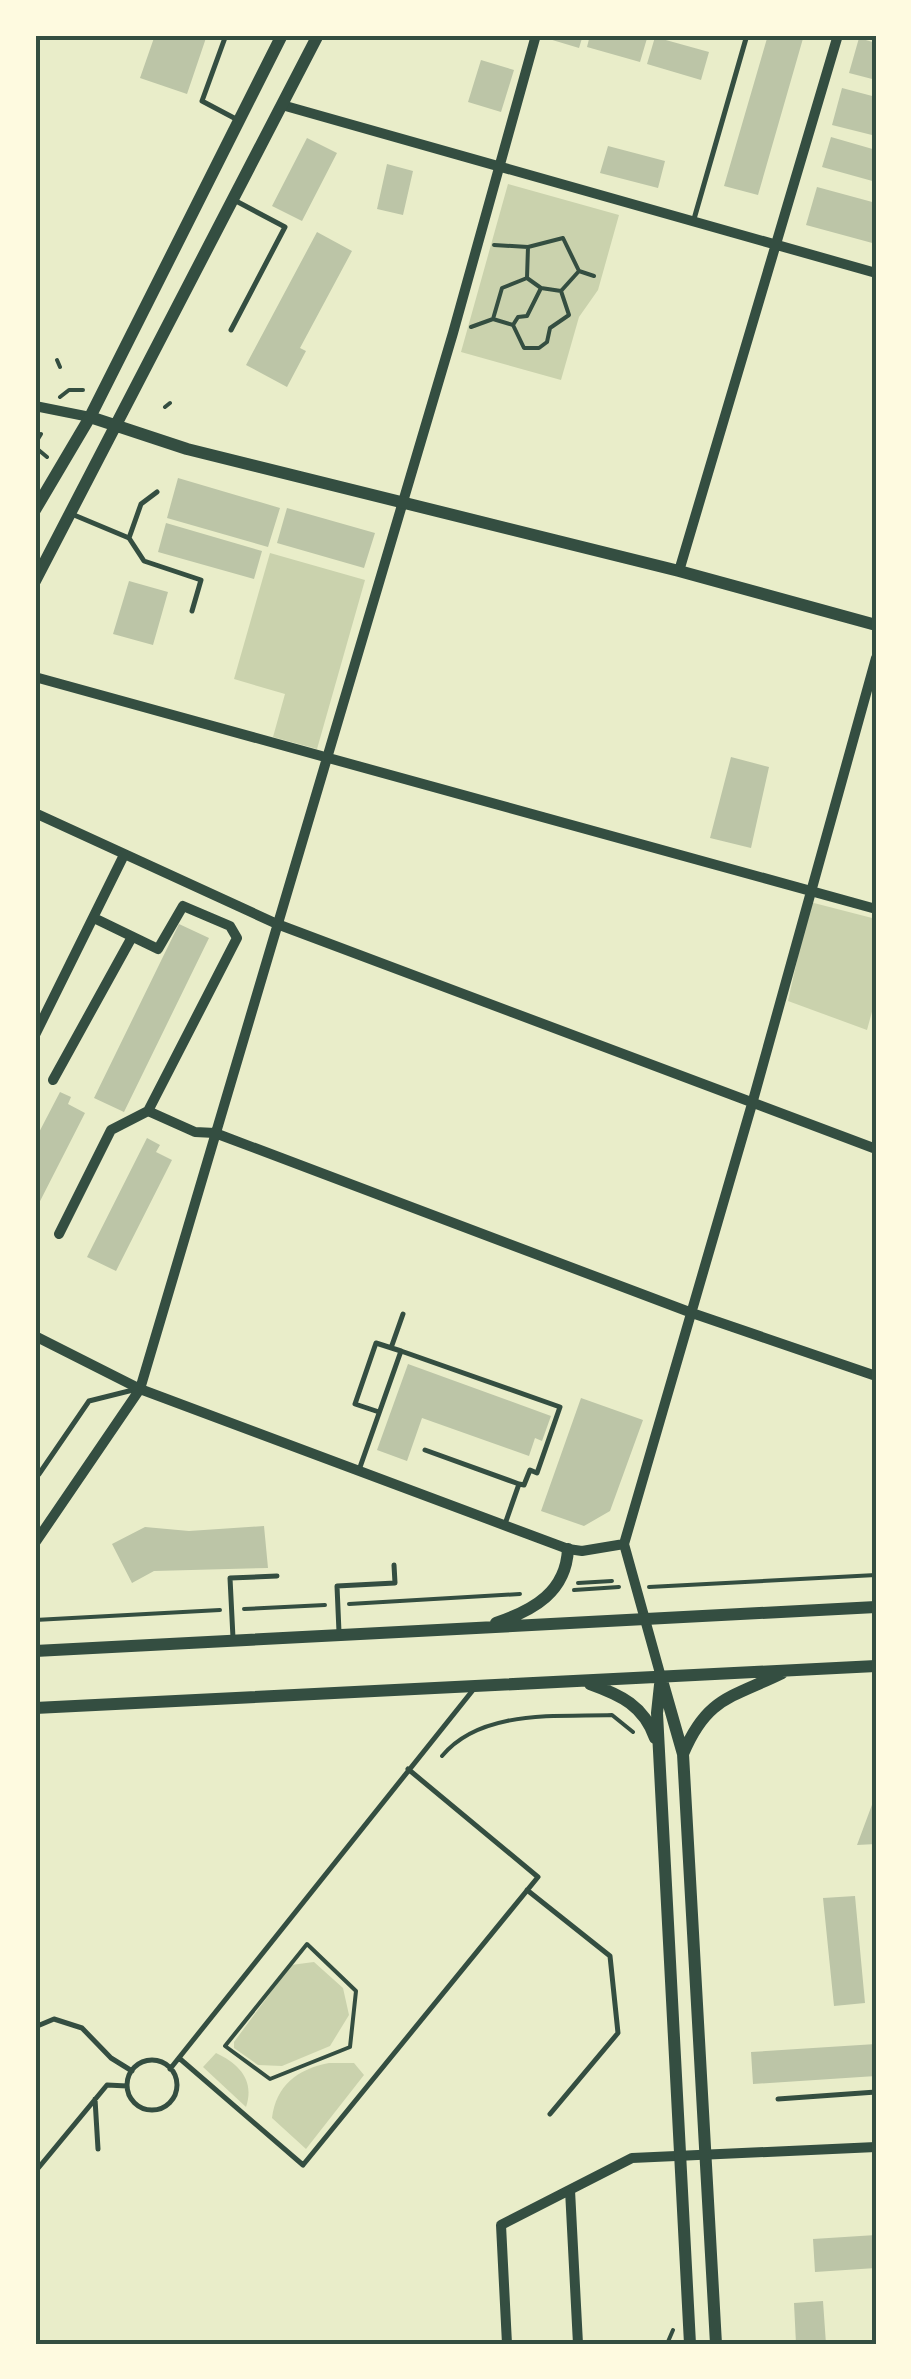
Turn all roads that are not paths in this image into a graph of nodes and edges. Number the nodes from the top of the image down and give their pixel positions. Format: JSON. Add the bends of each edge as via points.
{"nodes":[{"id":1,"x":226,"y":35,"type":"edge"},
{"id":2,"x":282,"y":35,"type":"edge"},
{"id":3,"x":318,"y":35,"type":"edge"},
{"id":4,"x":536,"y":35,"type":"edge"},
{"id":5,"x":748,"y":35,"type":"edge"},
{"id":6,"x":838,"y":35,"type":"edge"},
{"id":7,"x":282,"y":105,"type":"junction"},
{"id":8,"x":239,"y":120,"type":"junction"},
{"id":9,"x":498,"y":166,"type":"junction"},
{"id":10,"x":233,"y":200,"type":"junction"},
{"id":11,"x":693,"y":222,"type":"junction"},
{"id":12,"x":774,"y":244,"type":"junction"},
{"id":13,"x":876,"y":274,"type":"edge"},
{"id":14,"x":231,"y":330,"type":"dead end"},
{"id":15,"x":35,"y":406,"type":"edge"},
{"id":16,"x":90,"y":417,"type":"junction"},
{"id":17,"x":118,"y":427,"type":"junction"},
{"id":18,"x":158,"y":492,"type":"dead end"},
{"id":19,"x":403,"y":504,"type":"junction"},
{"id":20,"x":35,"y":510,"type":"edge"},
{"id":21,"x":71,"y":514,"type":"junction"},
{"id":22,"x":129,"y":538,"type":"junction"},
{"id":23,"x":678,"y":571,"type":"junction"},
{"id":24,"x":35,"y":581,"type":"edge"},
{"id":25,"x":192,"y":611,"type":"dead end"},
{"id":26,"x":876,"y":625,"type":"edge"},
{"id":27,"x":876,"y":658,"type":"edge"},
{"id":28,"x":35,"y":677,"type":"edge"},
{"id":29,"x":327,"y":760,"type":"junction"},
{"id":30,"x":35,"y":814,"type":"edge"},
{"id":31,"x":124,"y":856,"type":"junction"},
{"id":32,"x":809,"y":891,"type":"junction"},
{"id":33,"x":876,"y":910,"type":"edge"},
{"id":34,"x":94,"y":918,"type":"junction"},
{"id":35,"x":277,"y":924,"type":"junction"},
{"id":36,"x":132,"y":936,"type":"junction"},
{"id":37,"x":35,"y":1034,"type":"edge"},
{"id":38,"x":53,"y":1080,"type":"dead end"},
{"id":39,"x":752,"y":1104,"type":"junction"},
{"id":40,"x":148,"y":1111,"type":"junction"},
{"id":41,"x":215,"y":1133,"type":"junction"},
{"id":42,"x":876,"y":1149,"type":"edge"},
{"id":43,"x":59,"y":1234,"type":"dead end"},
{"id":44,"x":692,"y":1313,"type":"junction"},
{"id":45,"x":403,"y":1314,"type":"dead end"},
{"id":46,"x":35,"y":1336,"type":"edge"},
{"id":47,"x":392,"y":1348,"type":"junction"},
{"id":48,"x":401,"y":1351,"type":"junction"},
{"id":49,"x":876,"y":1376,"type":"edge"},
{"id":50,"x":140,"y":1389,"type":"junction"},
{"id":51,"x":379,"y":1412,"type":"junction"},
{"id":52,"x":425,"y":1450,"type":"dead end"},
{"id":53,"x":358,"y":1471,"type":"junction"},
{"id":54,"x":39,"y":1474,"type":"dead end"},
{"id":55,"x":519,"y":1484,"type":"junction"},
{"id":56,"x":505,"y":1524,"type":"junction"},
{"id":57,"x":35,"y":1543,"type":"edge"},
{"id":58,"x":624,"y":1544,"type":"junction"},
{"id":59,"x":568,"y":1549,"type":"junction"},
{"id":60,"x":394,"y":1565,"type":"dead end"},
{"id":61,"x":276,"y":1576,"type":"dead end"},
{"id":62,"x":876,"y":1607,"type":"edge"},
{"id":63,"x":645,"y":1621,"type":"junction"},
{"id":64,"x":481,"y":1628,"type":"junction"},
{"id":65,"x":340,"y":1635,"type":"junction"},
{"id":66,"x":234,"y":1641,"type":"junction"},
{"id":67,"x":35,"y":1651,"type":"edge"},
{"id":68,"x":876,"y":1666,"type":"edge"},
{"id":69,"x":789,"y":1670,"type":"junction"},
{"id":70,"x":661,"y":1678,"type":"junction"},
{"id":71,"x":583,"y":1682,"type":"junction"},
{"id":72,"x":475,"y":1687,"type":"junction"},
{"id":73,"x":35,"y":1708,"type":"edge"},
{"id":74,"x":660,"y":1750,"type":"junction"},
{"id":75,"x":683,"y":1754,"type":"junction"},
{"id":76,"x":408,"y":1769,"type":"junction"},
{"id":77,"x":527,"y":1890,"type":"junction"},
{"id":78,"x":35,"y":2027,"type":"edge"},
{"id":79,"x":179,"y":2058,"type":"junction"},
{"id":80,"x":170,"y":2068,"type":"junction"},
{"id":81,"x":132,"y":2070,"type":"junction"},
{"id":82,"x":128,"y":2086,"type":"junction"},
{"id":83,"x":876,"y":2092,"type":"edge"},
{"id":84,"x":778,"y":2098,"type":"dead end"},
{"id":85,"x":96,"y":2099,"type":"junction"},
{"id":86,"x":550,"y":2114,"type":"dead end"},
{"id":87,"x":876,"y":2147,"type":"edge"},
{"id":88,"x":98,"y":2149,"type":"dead end"},
{"id":89,"x":706,"y":2155,"type":"junction"},
{"id":90,"x":681,"y":2156,"type":"junction"},
{"id":91,"x":35,"y":2172,"type":"edge"},
{"id":92,"x":570,"y":2190,"type":"junction"},
{"id":93,"x":507,"y":2344,"type":"edge"},
{"id":94,"x":578,"y":2344,"type":"edge"},
{"id":95,"x":690,"y":2344,"type":"edge"},
{"id":96,"x":716,"y":2344,"type":"edge"}],
"edges":[{"from":1,"to":8,"type":"lane","via":[[202,101]]},
{"from":2,"to":8,"type":"street"},
{"from":3,"to":7,"type":"street"},
{"from":4,"to":9,"type":"street"},
{"from":5,"to":11,"type":"lane"},
{"from":6,"to":12,"type":"street"},
{"from":7,"to":9,"type":"street"},
{"from":7,"to":10,"type":"street"},
{"from":8,"to":16,"type":"street"},
{"from":9,"to":11,"type":"street"},
{"from":9,"to":19,"type":"street"},
{"from":10,"to":14,"type":"lane","via":[[285,227]]},
{"from":10,"to":17,"type":"street"},
{"from":11,"to":12,"type":"street"},
{"from":12,"to":13,"type":"street"},
{"from":12,"to":23,"type":"street"},
{"from":15,"to":16,"type":"street"},
{"from":16,"to":17,"type":"street"},
{"from":16,"to":20,"type":"street"},
{"from":17,"to":19,"type":"street"},
{"from":17,"to":21,"type":"street"},
{"from":18,"to":22,"type":"lane","via":[[141,504]]},
{"from":19,"to":23,"type":"street"},
{"from":19,"to":29,"type":"street"},
{"from":21,"to":22,"type":"lane"},
{"from":21,"to":24,"type":"street"},
{"from":22,"to":25,"type":"lane","via":[[144,561],[201,580]]},
{"from":23,"to":26,"type":"street"},
{"from":27,"to":32,"type":"street"},
{"from":28,"to":29,"type":"street"},
{"from":29,"to":32,"type":"street"},
{"from":29,"to":35,"type":"street"},
{"from":30,"to":31,"type":"street"},
{"from":31,"to":34,"type":"street"},
{"from":31,"to":35,"type":"street"},
{"from":32,"to":33,"type":"street"},
{"from":32,"to":39,"type":"street"},
{"from":34,"to":36,"type":"street"},
{"from":34,"to":37,"type":"street"},
{"from":35,"to":39,"type":"street"},
{"from":35,"to":41,"type":"street"},
{"from":36,"to":38,"type":"street"},
{"from":36,"to":40,"type":"street","via":[[158,949],[183,906],[230,926],[237,938]]},
{"from":39,"to":42,"type":"street"},
{"from":39,"to":44,"type":"street"},
{"from":40,"to":41,"type":"street","via":[[195,1132]]},
{"from":40,"to":43,"type":"street","via":[[111,1130]]},
{"from":41,"to":44,"type":"street"},
{"from":41,"to":50,"type":"street"},
{"from":44,"to":49,"type":"street"},
{"from":44,"to":58,"type":"street"},
{"from":45,"to":47,"type":"lane"},
{"from":46,"to":50,"type":"street"},
{"from":47,"to":48,"type":"lane"},
{"from":47,"to":51,"type":"lane","via":[[376,1343],[355,1404]]},
{"from":48,"to":51,"type":"lane"},
{"from":48,"to":55,"type":"lane","via":[[560,1407],[537,1473],[530,1470]]},
{"from":50,"to":53,"type":"street"},
{"from":50,"to":54,"type":"lane","via":[[89,1400]]},
{"from":50,"to":57,"type":"street"},
{"from":51,"to":53,"type":"lane"},
{"from":52,"to":55,"type":"lane"},
{"from":53,"to":56,"type":"street"},
{"from":55,"to":56,"type":"lane"},
{"from":56,"to":59,"type":"street"},
{"from":58,"to":59,"type":"street"},
{"from":58,"to":63,"type":"street"},
{"from":59,"to":64,"type":"street","via":[[567,1570],[552,1592],[522,1614]]},
{"from":60,"to":65,"type":"lane","via":[[395,1583],[337,1586]]},
{"from":61,"to":66,"type":"lane","via":[[230,1578]]},
{"from":62,"to":63,"type":"street"},
{"from":63,"to":64,"type":"street"},
{"from":63,"to":70,"type":"street"},
{"from":64,"to":65,"type":"street"},
{"from":65,"to":66,"type":"street"},
{"from":66,"to":67,"type":"street"},
{"from":68,"to":69,"type":"street"},
{"from":69,"to":70,"type":"street"},
{"from":69,"to":75,"type":"street","via":[[705,1713]]},
{"from":70,"to":71,"type":"street"},
{"from":70,"to":74,"type":"street"},
{"from":70,"to":75,"type":"street"},
{"from":71,"to":72,"type":"street"},
{"from":71,"to":74,"type":"street","via":[[640,1709]]},
{"from":72,"to":73,"type":"street"},
{"from":72,"to":76,"type":"lane"},
{"from":74,"to":90,"type":"street"},
{"from":75,"to":89,"type":"street"},
{"from":76,"to":77,"type":"lane","via":[[538,1877]]},
{"from":76,"to":79,"type":"lane"},
{"from":77,"to":79,"type":"lane","via":[[303,2165]]},
{"from":77,"to":86,"type":"lane","via":[[610,1956],[618,2033]]},
{"from":78,"to":81,"type":"lane","via":[[54,2019],[82,2028]]},
{"from":79,"to":80,"type":"lane"},
{"from":80,"to":81,"type":"lane","via":[[142,2060]]},
{"from":80,"to":82,"type":"lane","via":[[178,2081],[172,2103],[150,2112],[130,2101]]},
{"from":81,"to":82,"type":"lane"},
{"from":82,"to":85,"type":"lane","via":[[106,2085]]},
{"from":83,"to":84,"type":"lane"},
{"from":85,"to":88,"type":"lane"},
{"from":85,"to":91,"type":"lane"},
{"from":87,"to":89,"type":"street"},
{"from":89,"to":90,"type":"street"},
{"from":89,"to":96,"type":"street"},
{"from":90,"to":92,"type":"street","via":[[632,2158]]},
{"from":90,"to":95,"type":"street"},
{"from":92,"to":93,"type":"street","via":[[501,2225]]},
{"from":92,"to":94,"type":"street"}]}
